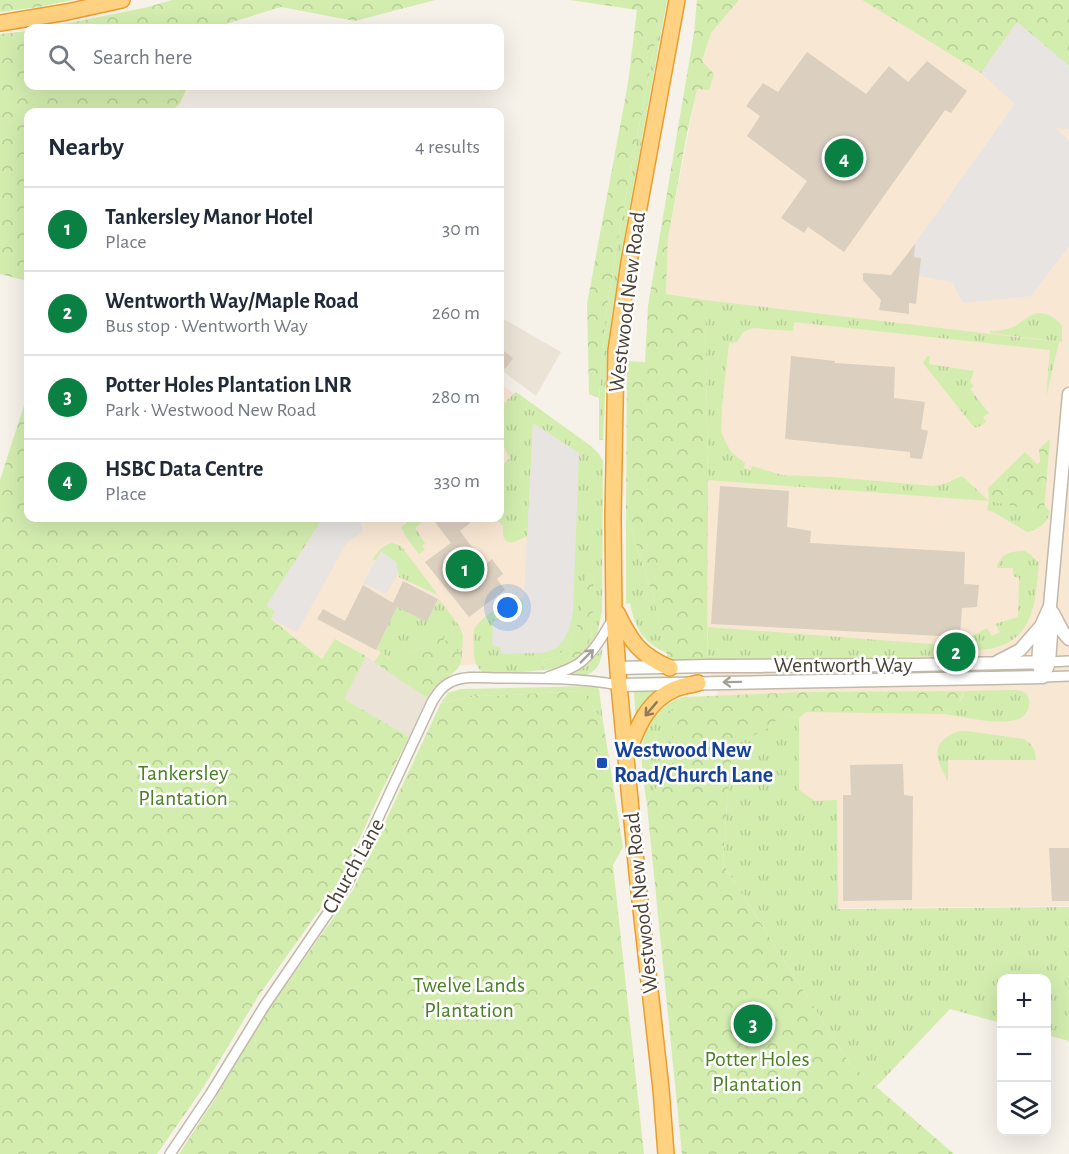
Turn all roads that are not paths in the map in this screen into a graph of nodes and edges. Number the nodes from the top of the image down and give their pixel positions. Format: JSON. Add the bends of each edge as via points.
{"nodes":[{"id":1,"x":122,"y":0,"type":"edge"},
{"id":2,"x":677,"y":0,"type":"edge"},
{"id":3,"x":0,"y":23,"type":"edge"},
{"id":4,"x":1069,"y":394,"type":"edge"},
{"id":5,"x":1050,"y":606,"type":"junction"},
{"id":6,"x":614,"y":612,"type":"junction"},
{"id":7,"x":1041,"y":626,"type":"junction"},
{"id":8,"x":1069,"y":639,"type":"edge"},
{"id":9,"x":1069,"y":661,"type":"edge"},
{"id":10,"x":1043,"y":662,"type":"junction"},
{"id":11,"x":994,"y":664,"type":"junction"},
{"id":12,"x":617,"y":668,"type":"junction"},
{"id":13,"x":670,"y":668,"type":"junction"},
{"id":14,"x":1069,"y":676,"type":"edge"},
{"id":15,"x":1043,"y":677,"type":"junction"},
{"id":16,"x":546,"y":678,"type":"junction"},
{"id":17,"x":698,"y":682,"type":"junction"},
{"id":18,"x":619,"y":685,"type":"junction"},
{"id":19,"x":626,"y":758,"type":"junction"},
{"id":20,"x":170,"y":1154,"type":"edge"},
{"id":21,"x":666,"y":1154,"type":"edge"}],
"edges":[{"from":1,"to":3,"type":"highway"},
{"from":2,"to":6,"type":"highway","name":"Westwood New Road","via":[[616,351]]},
{"from":4,"to":5,"type":"street"},
{"from":5,"to":7,"type":"street"},
{"from":5,"to":8,"type":"street"},
{"from":5,"to":10,"type":"street","via":[[1052,622]]},
{"from":6,"to":12,"type":"highway","name":"Westwood New Road"},
{"from":6,"to":13,"type":"highway","via":[[642,652]]},
{"from":16,"to":6,"type":"street","name":"Church Lane","one_way":true,"via":[[585,658],[601,640]]},
{"from":7,"to":10,"type":"street"},
{"from":7,"to":11,"type":"street","via":[[1020,650]]},
{"from":9,"to":10,"type":"street","name":"Wentworth Way"},
{"from":10,"to":11,"type":"street","name":"Wentworth Way"},
{"from":10,"to":15,"type":"street"},
{"from":11,"to":13,"type":"street","name":"Wentworth Way"},
{"from":12,"to":13,"type":"street","name":"Wentworth Way"},
{"from":12,"to":18,"type":"highway","name":"Westwood New Road"},
{"from":14,"to":15,"type":"street","name":"Wentworth Way"},
{"from":15,"to":17,"type":"street","name":"Wentworth Way","one_way":true},
{"from":16,"to":18,"type":"street","name":"Church Lane"},
{"from":16,"to":20,"type":"street","name":"Church Lane","via":[[465,678],[449,682],[440,690],[347,885]]},
{"from":17,"to":18,"type":"street","name":"Wentworth Way"},
{"from":17,"to":19,"type":"highway","one_way":true,"via":[[677,688],[657,701],[641,720]]},
{"from":18,"to":19,"type":"highway","name":"Westwood New Road"},
{"from":19,"to":21,"type":"highway","name":"Westwood New Road"}]}
